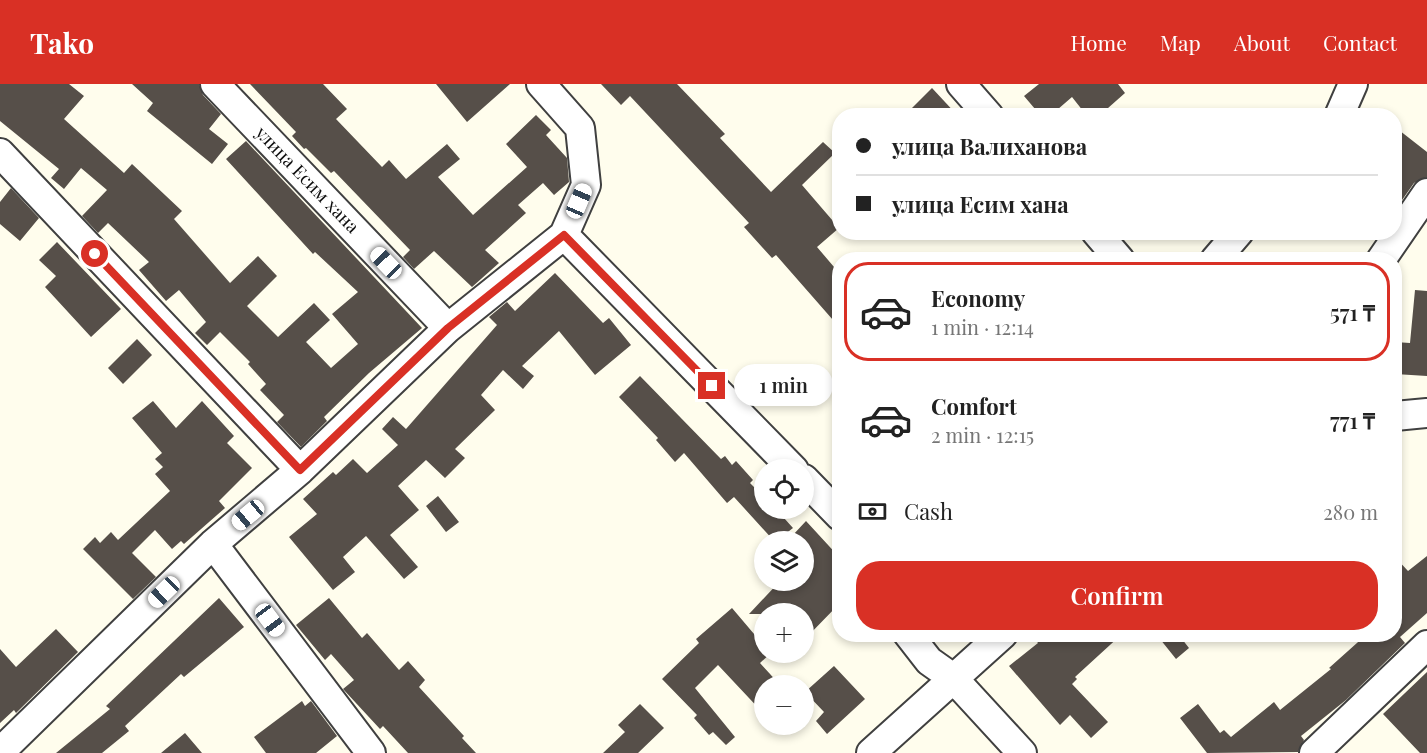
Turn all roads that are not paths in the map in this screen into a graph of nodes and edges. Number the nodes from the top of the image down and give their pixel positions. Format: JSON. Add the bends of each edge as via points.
{"nodes":[{"id":1,"x":215,"y":84,"type":"edge"},
{"id":2,"x":541,"y":84,"type":"edge"},
{"id":3,"x":961,"y":84,"type":"edge"},
{"id":4,"x":1353,"y":84,"type":"edge"},
{"id":5,"x":983,"y":108,"type":"edge"},
{"id":6,"x":1342,"y":108,"type":"edge"},
{"id":7,"x":0,"y":153,"type":"edge"},
{"id":8,"x":1427,"y":194,"type":"edge"},
{"id":9,"x":1402,"y":230,"type":"edge"},
{"id":10,"x":564,"y":235,"type":"junction"},
{"id":11,"x":1103,"y":240,"type":"edge"},
{"id":12,"x":1232,"y":240,"type":"edge"},
{"id":13,"x":1113,"y":252,"type":"edge"},
{"id":14,"x":1222,"y":252,"type":"edge"},
{"id":15,"x":448,"y":328,"type":"junction"},
{"id":16,"x":1427,"y":413,"type":"edge"},
{"id":17,"x":1402,"y":415,"type":"edge"},
{"id":18,"x":783,"y":459,"type":"edge"},
{"id":19,"x":300,"y":470,"type":"junction"},
{"id":20,"x":814,"y":489,"type":"edge"},
{"id":21,"x":832,"y":508,"type":"edge"},
{"id":22,"x":213,"y":544,"type":"junction"},
{"id":23,"x":914,"y":642,"type":"edge"},
{"id":24,"x":994,"y":642,"type":"edge"},
{"id":25,"x":1427,"y":645,"type":"edge"},
{"id":26,"x":953,"y":678,"type":"junction"},
{"id":27,"x":0,"y":752,"type":"edge"},
{"id":28,"x":370,"y":753,"type":"edge"},
{"id":29,"x":871,"y":753,"type":"edge"},
{"id":30,"x":1022,"y":753,"type":"edge"},
{"id":31,"x":1314,"y":753,"type":"edge"}],
"edges":[{"from":1,"to":15,"type":"street","name":"улица Есим хана"},
{"from":2,"to":10,"type":"street","via":[[580,128],[586,185]]},
{"from":3,"to":5,"type":"street"},
{"from":4,"to":6,"type":"street"},
{"from":7,"to":19,"type":"street"},
{"from":8,"to":9,"type":"street"},
{"from":10,"to":15,"type":"street"},
{"from":10,"to":18,"type":"street"},
{"from":11,"to":13,"type":"street"},
{"from":12,"to":14,"type":"street"},
{"from":15,"to":19,"type":"street"},
{"from":16,"to":17,"type":"street"},
{"from":19,"to":22,"type":"street"},
{"from":20,"to":21,"type":"street"},
{"from":22,"to":27,"type":"street"},
{"from":22,"to":28,"type":"street"},
{"from":23,"to":26,"type":"street","via":[[928,661]]},
{"from":24,"to":26,"type":"street"},
{"from":25,"to":31,"type":"street"},
{"from":26,"to":29,"type":"street"},
{"from":26,"to":30,"type":"street"}]}
